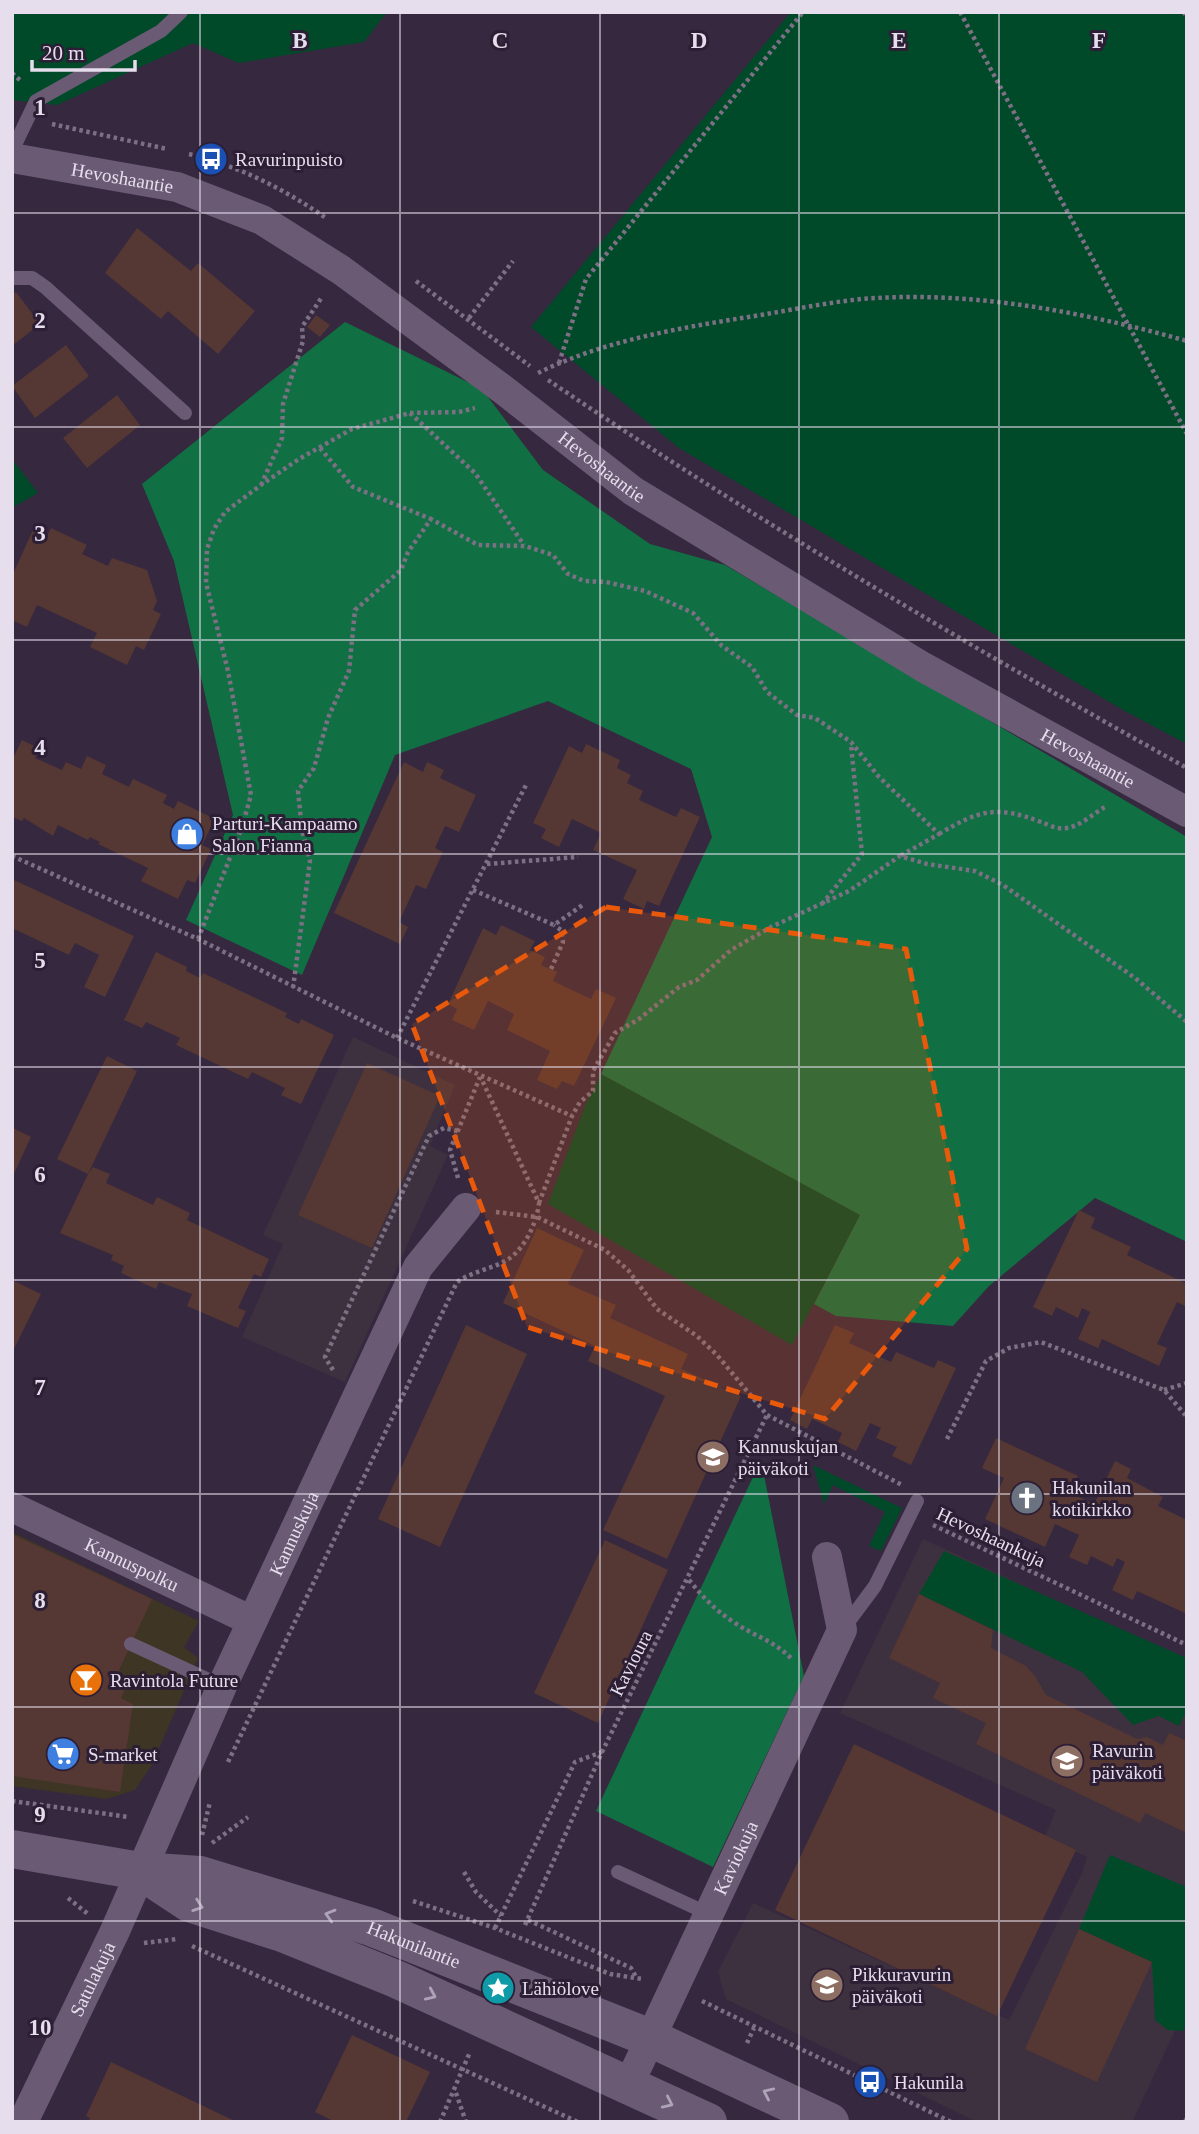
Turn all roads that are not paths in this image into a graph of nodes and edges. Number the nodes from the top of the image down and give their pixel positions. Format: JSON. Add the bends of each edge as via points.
{"nodes":[{"id":1,"x":181,"y":12,"type":"edge"},
{"id":2,"x":12,"y":151,"type":"edge"},
{"id":3,"x":12,"y":158,"type":"edge"},
{"id":4,"x":12,"y":278,"type":"edge"},
{"id":5,"x":186,"y":413,"type":"dead end"},
{"id":6,"x":1187,"y":812,"type":"edge"},
{"id":7,"x":466,"y":1208,"type":"road end"},
{"id":8,"x":917,"y":1501,"type":"road end"},
{"id":9,"x":12,"y":1507,"type":"edge"},
{"id":10,"x":827,"y":1557,"type":"dead end"},
{"id":11,"x":252,"y":1620,"type":"junction"},
{"id":12,"x":842,"y":1630,"type":"junction"},
{"id":13,"x":131,"y":1644,"type":"dead end"},
{"id":14,"x":222,"y":1686,"type":"junction"},
{"id":15,"x":12,"y":1849,"type":"edge"},
{"id":16,"x":140,"y":1871,"type":"junction"},
{"id":17,"x":618,"y":1872,"type":"dead end"},
{"id":18,"x":709,"y":1914,"type":"junction"},
{"id":19,"x":650,"y":2038,"type":"junction"},
{"id":20,"x":629,"y":2084,"type":"junction"},
{"id":21,"x":23,"y":2122,"type":"edge"},
{"id":22,"x":708,"y":2122,"type":"edge"},
{"id":23,"x":830,"y":2122,"type":"edge"}],
"edges":[{"from":1,"to":2,"type":"lane","via":[[161,31],[36,101]]},
{"from":3,"to":6,"type":"street","name":"Hevoshaantie","via":[[177,187],[262,220],[341,270],[633,491],[923,667]]},
{"from":4,"to":5,"type":"lane","via":[[32,278],[46,287]]},
{"from":7,"to":11,"type":"street","name":"Kannuskuja","via":[[418,1267]]},
{"from":8,"to":12,"type":"lane","name":"Kaviokuja","via":[[875,1586]]},
{"from":9,"to":11,"type":"street","name":"Kannuspolku"},
{"from":10,"to":12,"type":"street"},
{"from":11,"to":14,"type":"street","name":"Kannuskuja"},
{"from":12,"to":18,"type":"street","name":"Kaviokuja"},
{"from":13,"to":14,"type":"lane"},
{"from":14,"to":16,"type":"street","name":"Kannuskuja"},
{"from":15,"to":16,"type":"main road","name":"Hakunilantie"},
{"from":19,"to":16,"type":"main road","name":"Hakunilantie","one_way":true,"via":[[371,1927],[200,1875]]},
{"from":16,"to":20,"type":"main road","name":"Hakunilantie","one_way":true,"via":[[189,1903],[369,1967]]},
{"from":16,"to":21,"type":"street","name":"Satulakuja"},
{"from":17,"to":18,"type":"lane"},
{"from":18,"to":19,"type":"street","name":"Kaviokuja"},
{"from":19,"to":20,"type":"street","name":"Kaviokuja"},
{"from":23,"to":19,"type":"main road","name":"Hakunilantie","one_way":true},
{"from":20,"to":22,"type":"main road","name":"Hakunilantie","one_way":true}]}
